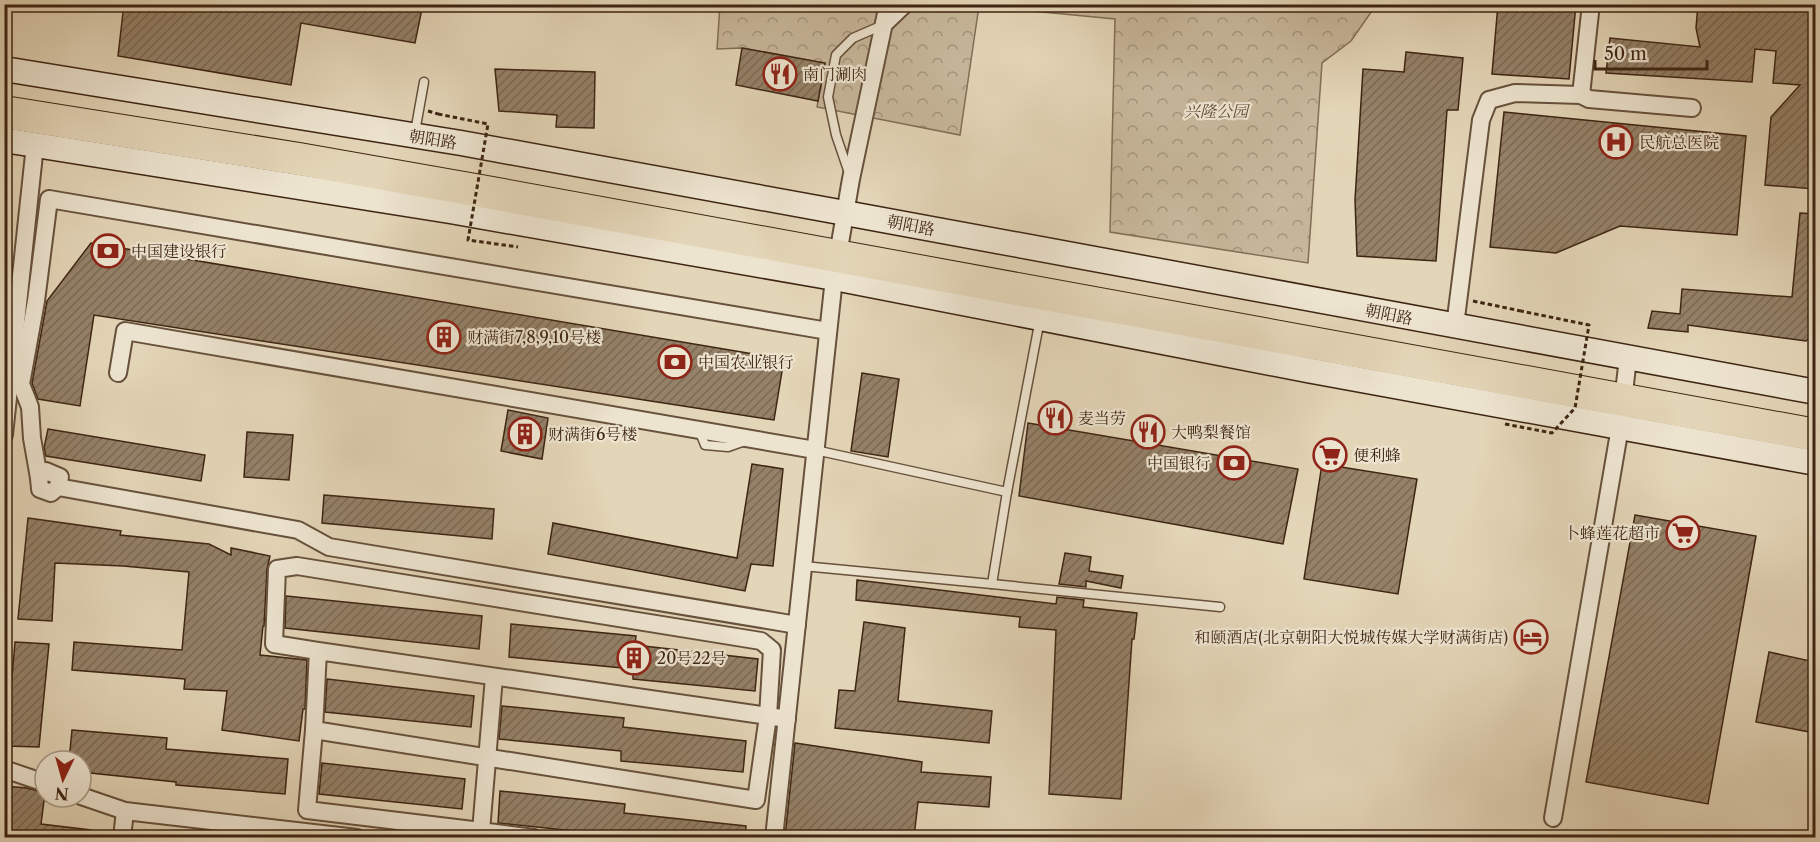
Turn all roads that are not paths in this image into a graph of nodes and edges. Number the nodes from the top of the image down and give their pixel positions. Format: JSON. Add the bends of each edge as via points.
{"nodes":[{"id":1,"x":877,"y":4,"type":"edge"},
{"id":2,"x":888,"y":4,"type":"edge"},
{"id":3,"x":905,"y":4,"type":"edge"},
{"id":4,"x":1591,"y":4,"type":"edge"},
{"id":5,"x":884,"y":24,"type":"junction"},
{"id":6,"x":4,"y":69,"type":"edge"},
{"id":7,"x":424,"y":82,"type":"dead end"},
{"id":8,"x":1581,"y":95,"type":"junction"},
{"id":9,"x":4,"y":96,"type":"edge"},
{"id":10,"x":1692,"y":108,"type":"dead end"},
{"id":11,"x":4,"y":112,"type":"edge"},
{"id":12,"x":414,"y":136,"type":"junction"},
{"id":13,"x":4,"y":140,"type":"edge"},
{"id":14,"x":35,"y":145,"type":"junction"},
{"id":15,"x":851,"y":179,"type":"junction"},
{"id":16,"x":839,"y":246,"type":"junction"},
{"id":17,"x":1040,"y":318,"type":"junction"},
{"id":18,"x":1455,"y":326,"type":"junction"},
{"id":19,"x":828,"y":331,"type":"junction"},
{"id":20,"x":118,"y":373,"type":"dead end"},
{"id":21,"x":1624,"y":391,"type":"junction"},
{"id":22,"x":1815,"y":392,"type":"edge"},
{"id":23,"x":1815,"y":415,"type":"edge"},
{"id":24,"x":4,"y":435,"type":"edge"},
{"id":25,"x":1815,"y":435,"type":"edge"},
{"id":26,"x":815,"y":450,"type":"junction"},
{"id":27,"x":1815,"y":463,"type":"edge"},
{"id":28,"x":1007,"y":492,"type":"junction"},
{"id":29,"x":803,"y":566,"type":"junction"},
{"id":30,"x":992,"y":584,"type":"junction"},
{"id":31,"x":1220,"y":607,"type":"dead end"},
{"id":32,"x":797,"y":625,"type":"junction"},
{"id":33,"x":318,"y":651,"type":"junction"},
{"id":34,"x":494,"y":676,"type":"junction"},
{"id":35,"x":768,"y":716,"type":"junction"},
{"id":36,"x":787,"y":719,"type":"junction"},
{"id":37,"x":314,"y":730,"type":"junction"},
{"id":38,"x":487,"y":758,"type":"junction"},
{"id":39,"x":4,"y":769,"type":"edge"},
{"id":40,"x":33,"y":779,"type":"edge"},
{"id":41,"x":93,"y":800,"type":"edge"},
{"id":42,"x":125,"y":811,"type":"junction"},
{"id":43,"x":1553,"y":818,"type":"dead end"},
{"id":44,"x":481,"y":831,"type":"junction"},
{"id":45,"x":291,"y":834,"type":"edge"},
{"id":46,"x":122,"y":837,"type":"edge"},
{"id":47,"x":357,"y":837,"type":"edge"},
{"id":48,"x":534,"y":837,"type":"edge"},
{"id":49,"x":774,"y":837,"type":"edge"}],
"edges":[{"from":1,"to":5,"type":"street"},
{"from":2,"to":5,"type":"street"},
{"from":3,"to":5,"type":"street"},
{"from":4,"to":8,"type":"street"},
{"from":5,"to":15,"type":"street"},
{"from":5,"to":15,"type":"lane","via":[[853,38],[836,56],[828,97]]},
{"from":6,"to":12,"type":"street","name":"朝阳路"},
{"from":7,"to":12,"type":"lane"},
{"from":8,"to":10,"type":"street","via":[[1589,99]]},
{"from":8,"to":18,"type":"street","via":[[1515,93],[1489,100],[1481,120]]},
{"from":9,"to":16,"type":"highway","name":"朝阳路","via":[[494,176]]},
{"from":11,"to":16,"type":"highway","name":"朝阳路"},
{"from":12,"to":16,"type":"street","name":"朝阳路"},
{"from":13,"to":14,"type":"street","name":"朝阳路"},
{"from":14,"to":16,"type":"street","name":"朝阳路","via":[[461,213]]},
{"from":14,"to":24,"type":"street"},
{"from":15,"to":16,"type":"street"},
{"from":16,"to":17,"type":"street","name":"朝阳路"},
{"from":16,"to":18,"type":"street","name":"朝阳路"},
{"from":16,"to":19,"type":"street"},
{"from":16,"to":21,"type":"highway","name":"朝阳路"},
{"from":17,"to":21,"type":"street","name":"朝阳路","via":[[1306,370]]},
{"from":17,"to":28,"type":"lane"},
{"from":18,"to":21,"type":"street","name":"朝阳路"},
{"from":19,"to":26,"type":"street"},
{"from":19,"to":32,"type":"street","via":[[49,199],[21,384],[30,407],[40,489],[51,493],[58,487],[298,530],[328,547]]},
{"from":20,"to":26,"type":"street","via":[[125,332]]},
{"from":21,"to":22,"type":"street","name":"朝阳路"},
{"from":21,"to":23,"type":"highway","name":"朝阳路"},
{"from":21,"to":25,"type":"highway","name":"朝阳路"},
{"from":21,"to":27,"type":"street","name":"朝阳路"},
{"from":21,"to":43,"type":"street"},
{"from":26,"to":28,"type":"lane"},
{"from":26,"to":29,"type":"street"},
{"from":28,"to":30,"type":"lane"},
{"from":29,"to":30,"type":"lane"},
{"from":29,"to":32,"type":"street"},
{"from":30,"to":31,"type":"lane"},
{"from":32,"to":36,"type":"street"},
{"from":33,"to":34,"type":"street"},
{"from":33,"to":35,"type":"street","via":[[273,644],[277,569],[297,566],[761,641],[772,650]]},
{"from":33,"to":37,"type":"street"},
{"from":34,"to":35,"type":"street"},
{"from":34,"to":38,"type":"street"},
{"from":35,"to":36,"type":"street"},
{"from":35,"to":38,"type":"street","via":[[756,800]]},
{"from":36,"to":49,"type":"street"},
{"from":37,"to":38,"type":"street"},
{"from":37,"to":44,"type":"street","via":[[308,810]]},
{"from":38,"to":44,"type":"street"},
{"from":39,"to":40,"type":"street"},
{"from":41,"to":42,"type":"street"},
{"from":42,"to":45,"type":"street"},
{"from":42,"to":46,"type":"street"},
{"from":44,"to":48,"type":"street"},
{"from":45,"to":47,"type":"street"}]}
